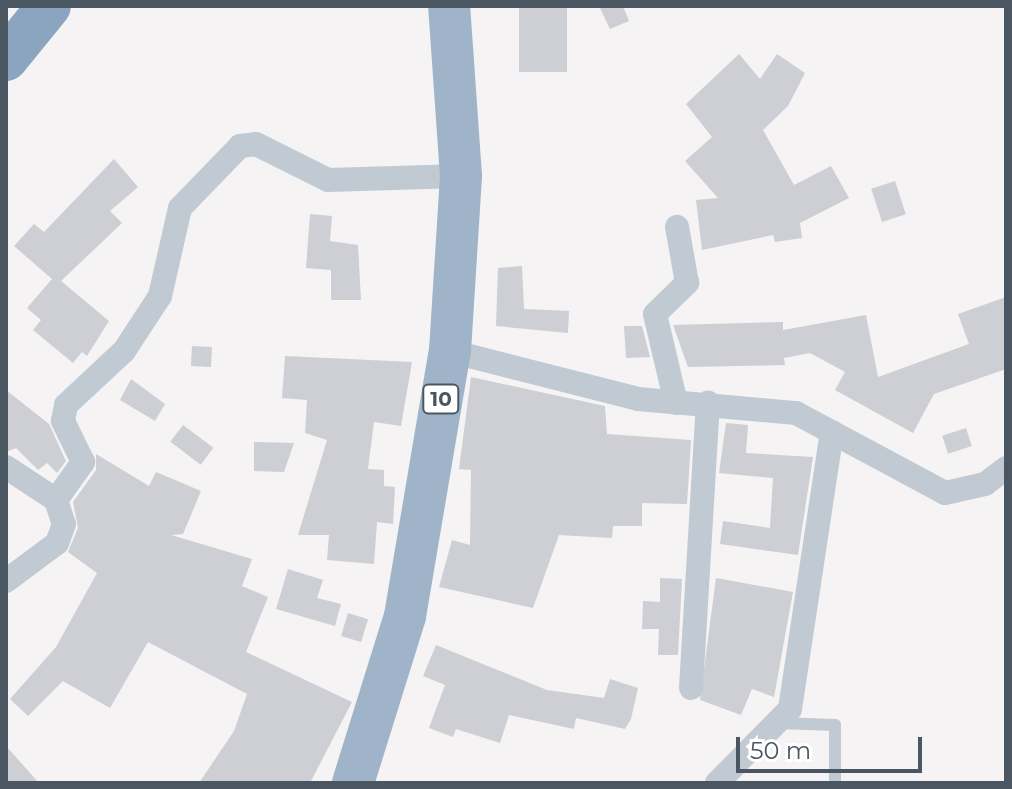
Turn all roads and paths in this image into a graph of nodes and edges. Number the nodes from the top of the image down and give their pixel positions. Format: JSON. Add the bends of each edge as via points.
{"nodes":[{"id":1,"x":49,"y":6,"type":"edge"},
{"id":2,"x":449,"y":6,"type":"edge"},
{"id":3,"x":6,"y":59,"type":"edge"},
{"id":4,"x":461,"y":176,"type":"junction"},
{"id":5,"x":677,"y":227,"type":"dead end"},
{"id":6,"x":450,"y":351,"type":"junction"},
{"id":7,"x":676,"y":403,"type":"junction"},
{"id":8,"x":708,"y":403,"type":"junction"},
{"id":9,"x":832,"y":432,"type":"junction"},
{"id":10,"x":6,"y":467,"type":"edge"},
{"id":11,"x":1006,"y":468,"type":"edge"},
{"id":12,"x":56,"y":500,"type":"junction"},
{"id":13,"x":6,"y":581,"type":"edge"},
{"id":14,"x":691,"y":688,"type":"dead end"},
{"id":15,"x":777,"y":723,"type":"junction"},
{"id":16,"x":353,"y":783,"type":"edge"},
{"id":17,"x":717,"y":783,"type":"edge"},
{"id":18,"x":835,"y":783,"type":"edge"}],
"edges":[{"from":1,"to":3,"type":"highway"},
{"from":2,"to":4,"type":"highway","number":"10"},
{"from":4,"to":6,"type":"highway","number":"10"},
{"from":4,"to":12,"type":"street","via":[[328,180],[256,144],[240,146],[180,208],[160,296],[124,351],[62,412],[83,462]]},
{"from":5,"to":7,"type":"street","via":[[687,283],[655,314]]},
{"from":6,"to":7,"type":"street","via":[[493,367]]},
{"from":6,"to":16,"type":"highway","number":"10","via":[[402,630]]},
{"from":7,"to":8,"type":"street"},
{"from":8,"to":9,"type":"street","via":[[796,413]]},
{"from":8,"to":14,"type":"street"},
{"from":9,"to":11,"type":"street","via":[[945,493],[985,484]]},
{"from":9,"to":15,"type":"street","via":[[797,678],[790,709]]},
{"from":10,"to":12,"type":"street"},
{"from":12,"to":13,"type":"street","via":[[64,524],[57,543]]},
{"from":15,"to":17,"type":"street"},
{"from":15,"to":18,"type":"lane","via":[[835,725]]}]}
